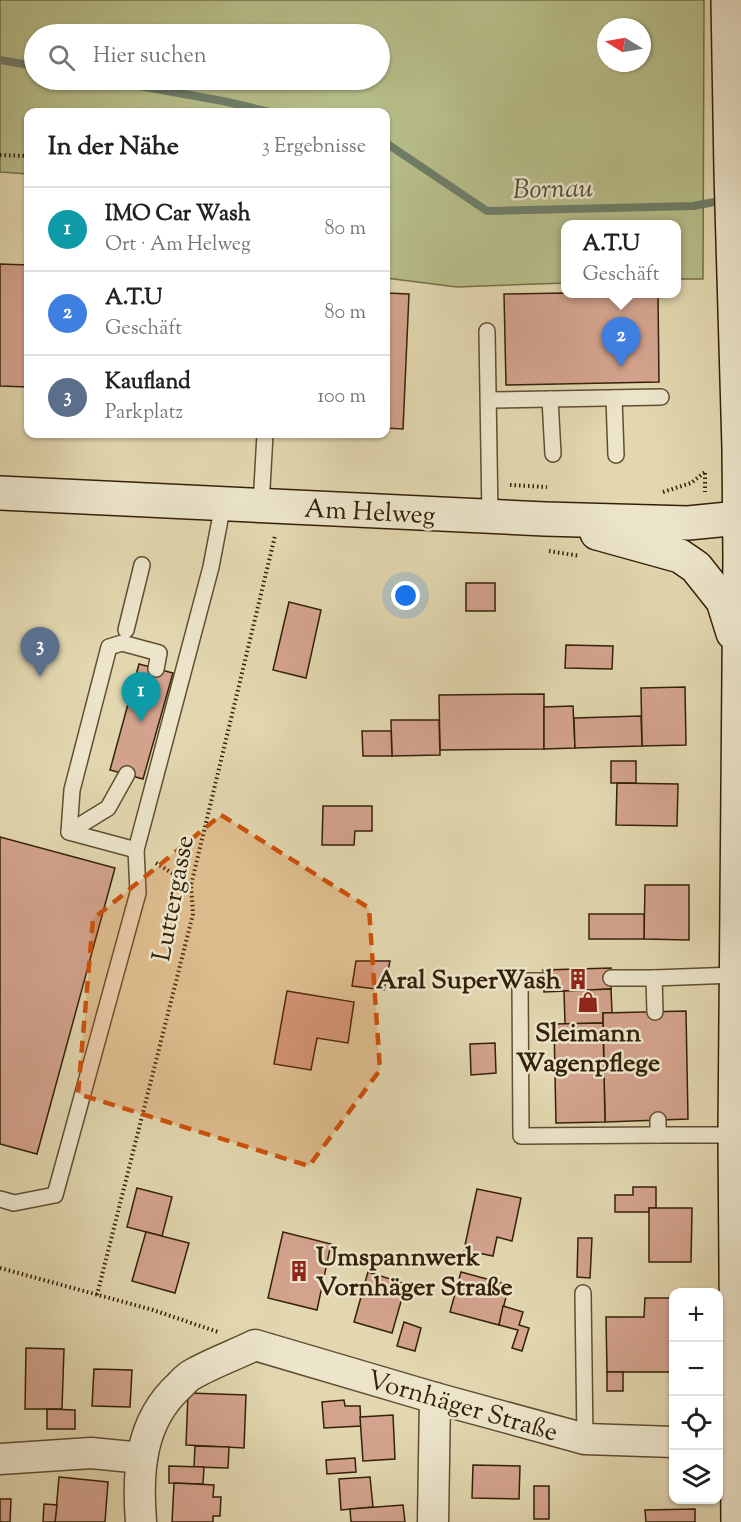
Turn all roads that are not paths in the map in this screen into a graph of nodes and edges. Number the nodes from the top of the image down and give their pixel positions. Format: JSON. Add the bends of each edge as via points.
{"nodes":[{"id":1,"x":728,"y":0,"type":"edge"},
{"id":2,"x":738,"y":311,"type":"edge"},
{"id":3,"x":488,"y":331,"type":"dead end"},
{"id":4,"x":662,"y":397,"type":"dead end"},
{"id":5,"x":614,"y":398,"type":"junction"},
{"id":6,"x":550,"y":399,"type":"junction"},
{"id":7,"x":489,"y":400,"type":"junction"},
{"id":8,"x":264,"y":438,"type":"edge"},
{"id":9,"x":553,"y":454,"type":"dead end"},
{"id":10,"x":616,"y":455,"type":"dead end"},
{"id":11,"x":0,"y":493,"type":"edge"},
{"id":12,"x":223,"y":504,"type":"junction"},
{"id":13,"x":490,"y":516,"type":"junction"},
{"id":14,"x":739,"y":518,"type":"junction"},
{"id":15,"x":270,"y":521,"type":"junction"},
{"id":16,"x":541,"y":535,"type":"junction"},
{"id":17,"x":142,"y":565,"type":"dead end"},
{"id":18,"x":126,"y":630,"type":"dead end"},
{"id":19,"x":740,"y":655,"type":"edge"},
{"id":20,"x":156,"y":669,"type":"dead end"},
{"id":21,"x":127,"y":774,"type":"dead end"},
{"id":22,"x":69,"y":832,"type":"junction"},
{"id":23,"x":136,"y":850,"type":"junction"},
{"id":24,"x":735,"y":975,"type":"junction"},
{"id":25,"x":611,"y":978,"type":"dead end"},
{"id":26,"x":654,"y":978,"type":"junction"},
{"id":27,"x":544,"y":981,"type":"dead end"},
{"id":28,"x":655,"y":1012,"type":"dead end"},
{"id":29,"x":735,"y":1136,"type":"junction"},
{"id":30,"x":0,"y":1199,"type":"edge"},
{"id":31,"x":583,"y":1293,"type":"dead end"},
{"id":32,"x":435,"y":1398,"type":"junction"},
{"id":33,"x":585,"y":1439,"type":"junction"},
{"id":34,"x":669,"y":1442,"type":"edge"},
{"id":35,"x":732,"y":1445,"type":"edge"},
{"id":36,"x":142,"y":1458,"type":"junction"},
{"id":37,"x":0,"y":1459,"type":"edge"},
{"id":38,"x":141,"y":1522,"type":"edge"},
{"id":39,"x":433,"y":1522,"type":"edge"},
{"id":40,"x":738,"y":1522,"type":"edge"}],
"edges":[{"from":1,"to":2,"type":"main road","via":[[730,172]]},
{"from":2,"to":14,"type":"main road"},
{"from":3,"to":7,"type":"lane"},
{"from":4,"to":5,"type":"lane"},
{"from":5,"to":6,"type":"lane"},
{"from":5,"to":10,"type":"lane"},
{"from":6,"to":7,"type":"lane"},
{"from":6,"to":9,"type":"lane"},
{"from":7,"to":13,"type":"lane"},
{"from":8,"to":15,"type":"lane"},
{"from":11,"to":12,"type":"main road","name":"Am Helweg"},
{"from":12,"to":15,"type":"main road","name":"Am Helweg"},
{"from":12,"to":23,"type":"lane","via":[[211,567]]},
{"from":13,"to":15,"type":"main road","name":"Am Helweg"},
{"from":13,"to":16,"type":"main road","name":"Am Helweg"},
{"from":14,"to":16,"type":"main road","name":"Am Helweg"},
{"from":14,"to":19,"type":"main road"},
{"from":16,"to":19,"type":"main road","via":[[680,556],[696,567],[723,601]]},
{"from":17,"to":18,"type":"lane"},
{"from":19,"to":24,"type":"main road"},
{"from":20,"to":22,"type":"lane","via":[[159,653],[122,643],[110,647],[72,790]]},
{"from":21,"to":22,"type":"lane","via":[[108,808]]},
{"from":22,"to":23,"type":"lane"},
{"from":23,"to":30,"type":"lane","via":[[138,893],[55,1195],[14,1203]]},
{"from":24,"to":26,"type":"lane"},
{"from":24,"to":29,"type":"main road"},
{"from":25,"to":26,"type":"lane"},
{"from":26,"to":28,"type":"lane"},
{"from":27,"to":29,"type":"lane","via":[[520,981],[521,1136],[658,1127]]},
{"from":29,"to":35,"type":"main road"},
{"from":31,"to":33,"type":"lane"},
{"from":32,"to":33,"type":"street","name":"Vornhäger Straße"},
{"from":32,"to":36,"type":"street","name":"Vornhäger Straße","via":[[255,1345],[190,1375],[165,1399],[149,1425]]},
{"from":32,"to":39,"type":"street"},
{"from":33,"to":34,"type":"street","name":"Vornhäger Straße"},
{"from":35,"to":40,"type":"main road"},
{"from":36,"to":37,"type":"street","via":[[92,1453]]},
{"from":36,"to":38,"type":"street","via":[[138,1491]]}]}
